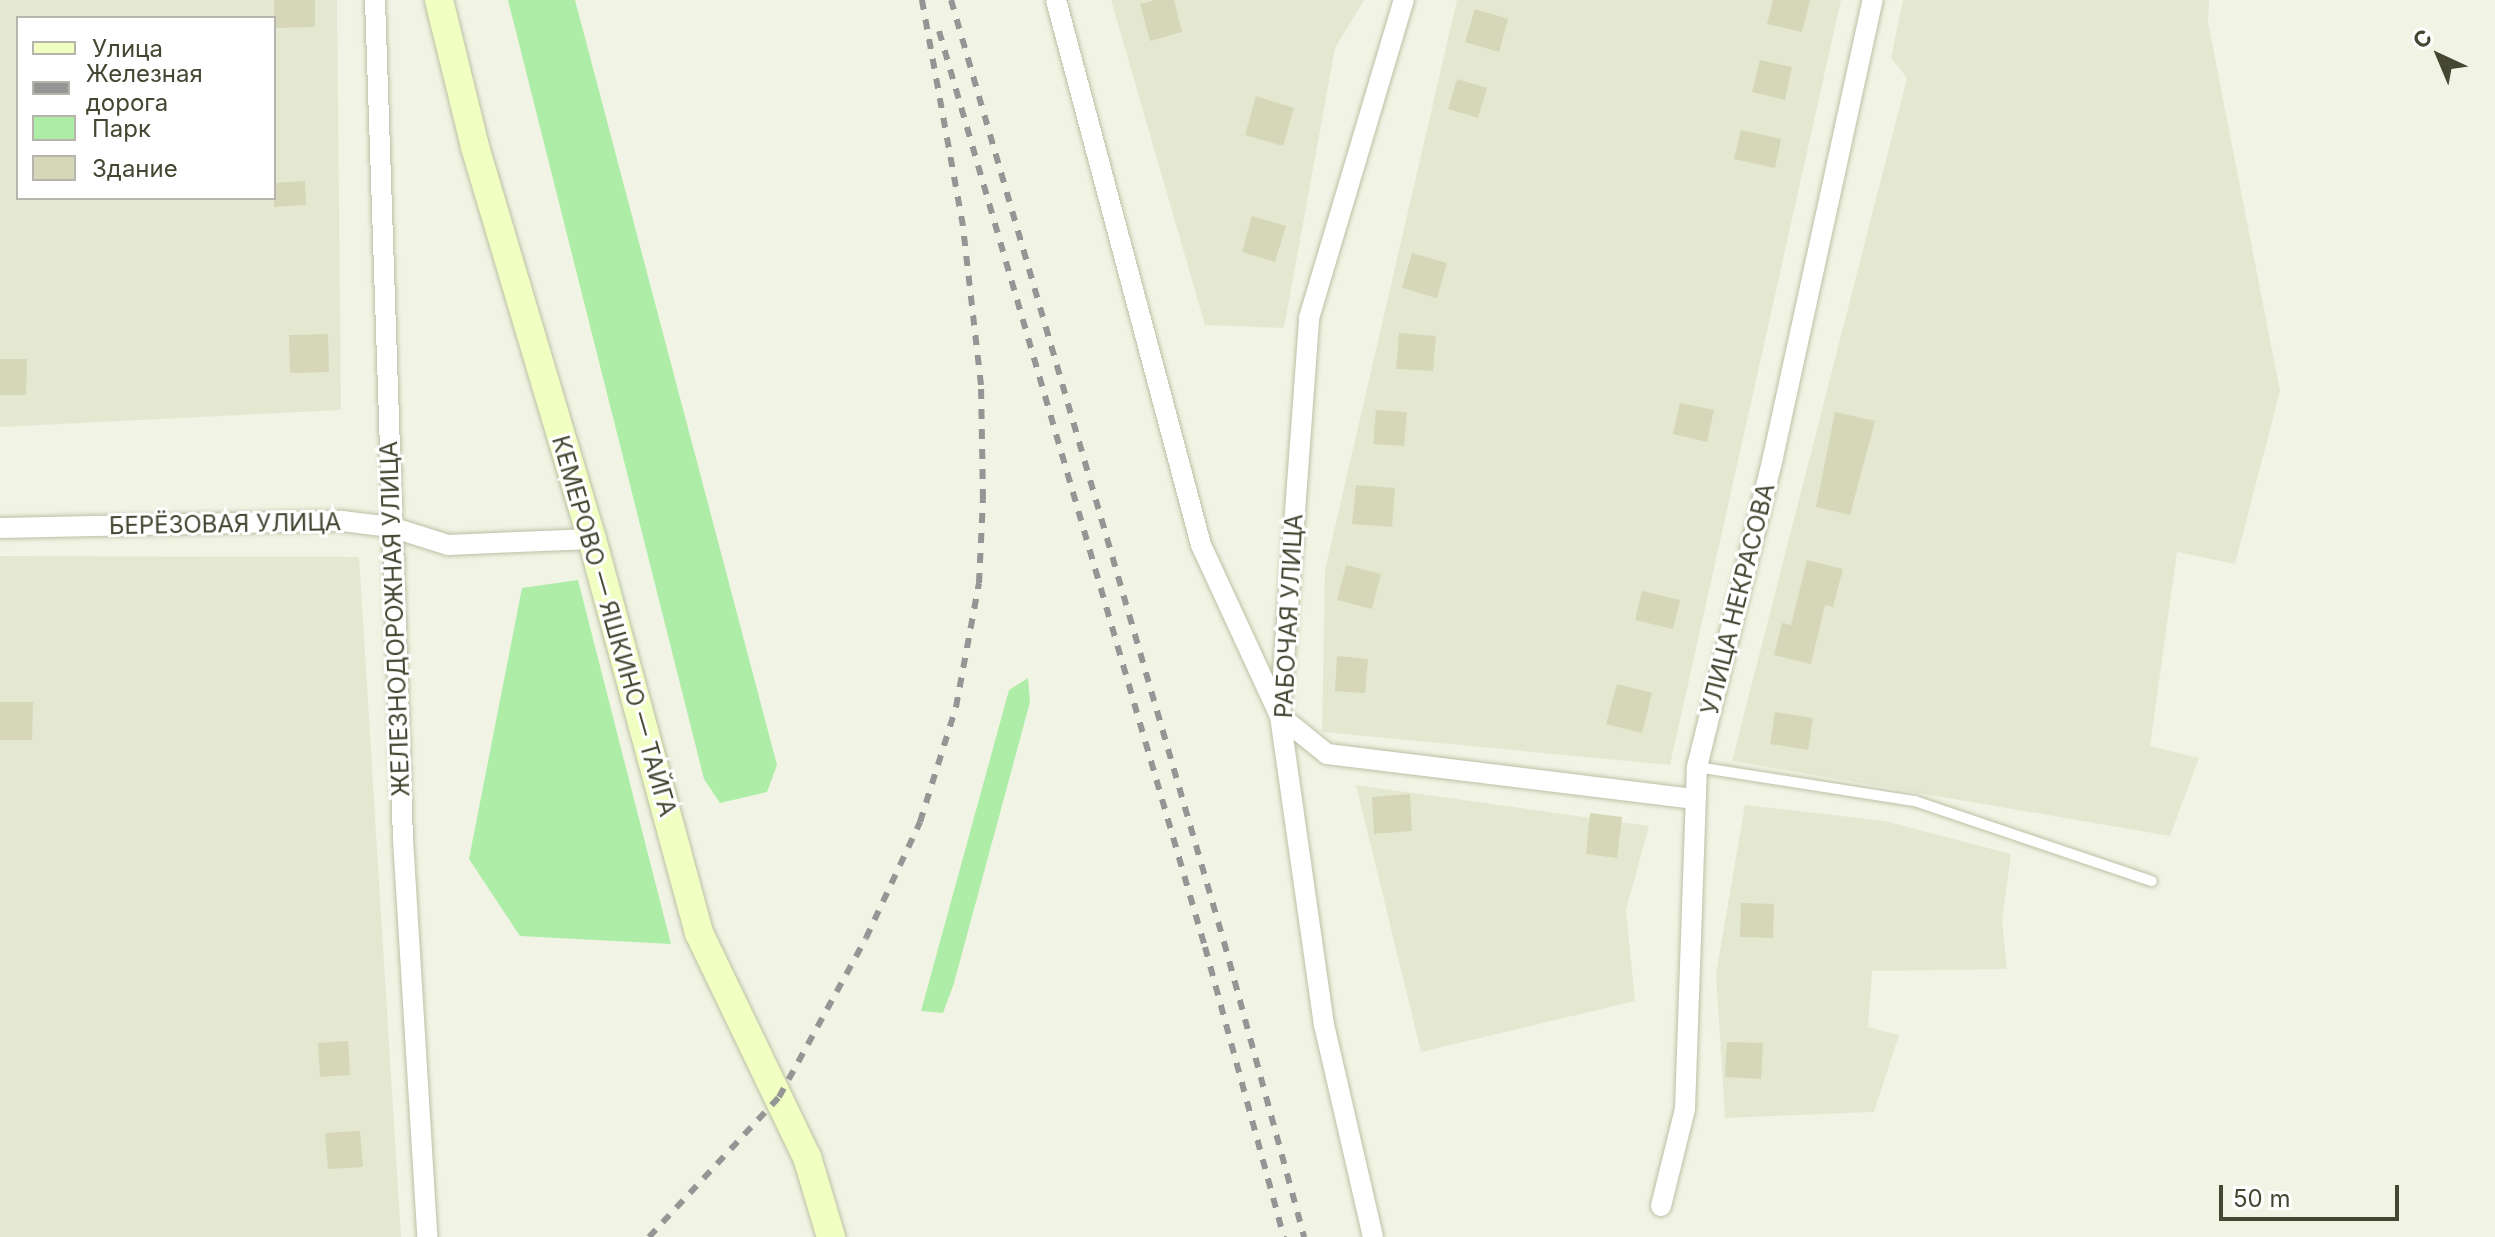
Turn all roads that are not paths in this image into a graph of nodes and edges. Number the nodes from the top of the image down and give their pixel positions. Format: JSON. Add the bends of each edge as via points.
{"nodes":[{"id":1,"x":375,"y":0,"type":"edge"},
{"id":2,"x":439,"y":0,"type":"edge"},
{"id":3,"x":1056,"y":0,"type":"edge"},
{"id":4,"x":1404,"y":0,"type":"edge"},
{"id":5,"x":1873,"y":0,"type":"edge"},
{"id":6,"x":391,"y":527,"type":"junction"},
{"id":7,"x":0,"y":528,"type":"edge"},
{"id":8,"x":592,"y":539,"type":"junction"},
{"id":9,"x":1280,"y":716,"type":"junction"},
{"id":10,"x":1697,"y":767,"type":"junction"},
{"id":11,"x":1695,"y":799,"type":"junction"},
{"id":12,"x":2152,"y":881,"type":"dead end"},
{"id":13,"x":1661,"y":1206,"type":"dead end"},
{"id":14,"x":427,"y":1237,"type":"edge"},
{"id":15,"x":831,"y":1237,"type":"edge"},
{"id":16,"x":1373,"y":1237,"type":"edge"}],
"edges":[{"from":1,"to":6,"type":"street","name":"ЖЕЛЕЗНОДОРОЖНАЯ УЛИЦА"},
{"from":2,"to":8,"type":"main road","name":"КЕМЕРОВО — ЯШКИНО — ТАЙГА","via":[[475,147]]},
{"from":3,"to":9,"type":"street","via":[[1201,545]]},
{"from":4,"to":9,"type":"street","name":"РАБОЧАЯ УЛИЦА","via":[[1309,318]]},
{"from":5,"to":10,"type":"street","name":"УЛИЦА НЕКРАСОВА","via":[[1773,457]]},
{"from":6,"to":7,"type":"street","name":"БЕРЁЗОВАЯ УЛИЦА","via":[[342,521]]},
{"from":6,"to":8,"type":"street","name":"БЕРЁЗОВАЯ УЛИЦА","via":[[448,545]]},
{"from":6,"to":14,"type":"street","name":"ЖЕЛЕЗНОДОРОЖНАЯ УЛИЦА"},
{"from":8,"to":15,"type":"main road","name":"КЕМЕРОВО — ЯШКИНО — ТАЙГА","via":[[699,933],[807,1157]]},
{"from":9,"to":11,"type":"street","via":[[1327,754]]},
{"from":9,"to":16,"type":"street","name":"РАБОЧАЯ УЛИЦА","via":[[1324,1025]]},
{"from":10,"to":11,"type":"street","name":"УЛИЦА НЕКРАСОВА"},
{"from":10,"to":12,"type":"lane","via":[[1915,801]]},
{"from":11,"to":13,"type":"street","name":"УЛИЦА НЕКРАСОВА","via":[[1685,1109]]}]}
